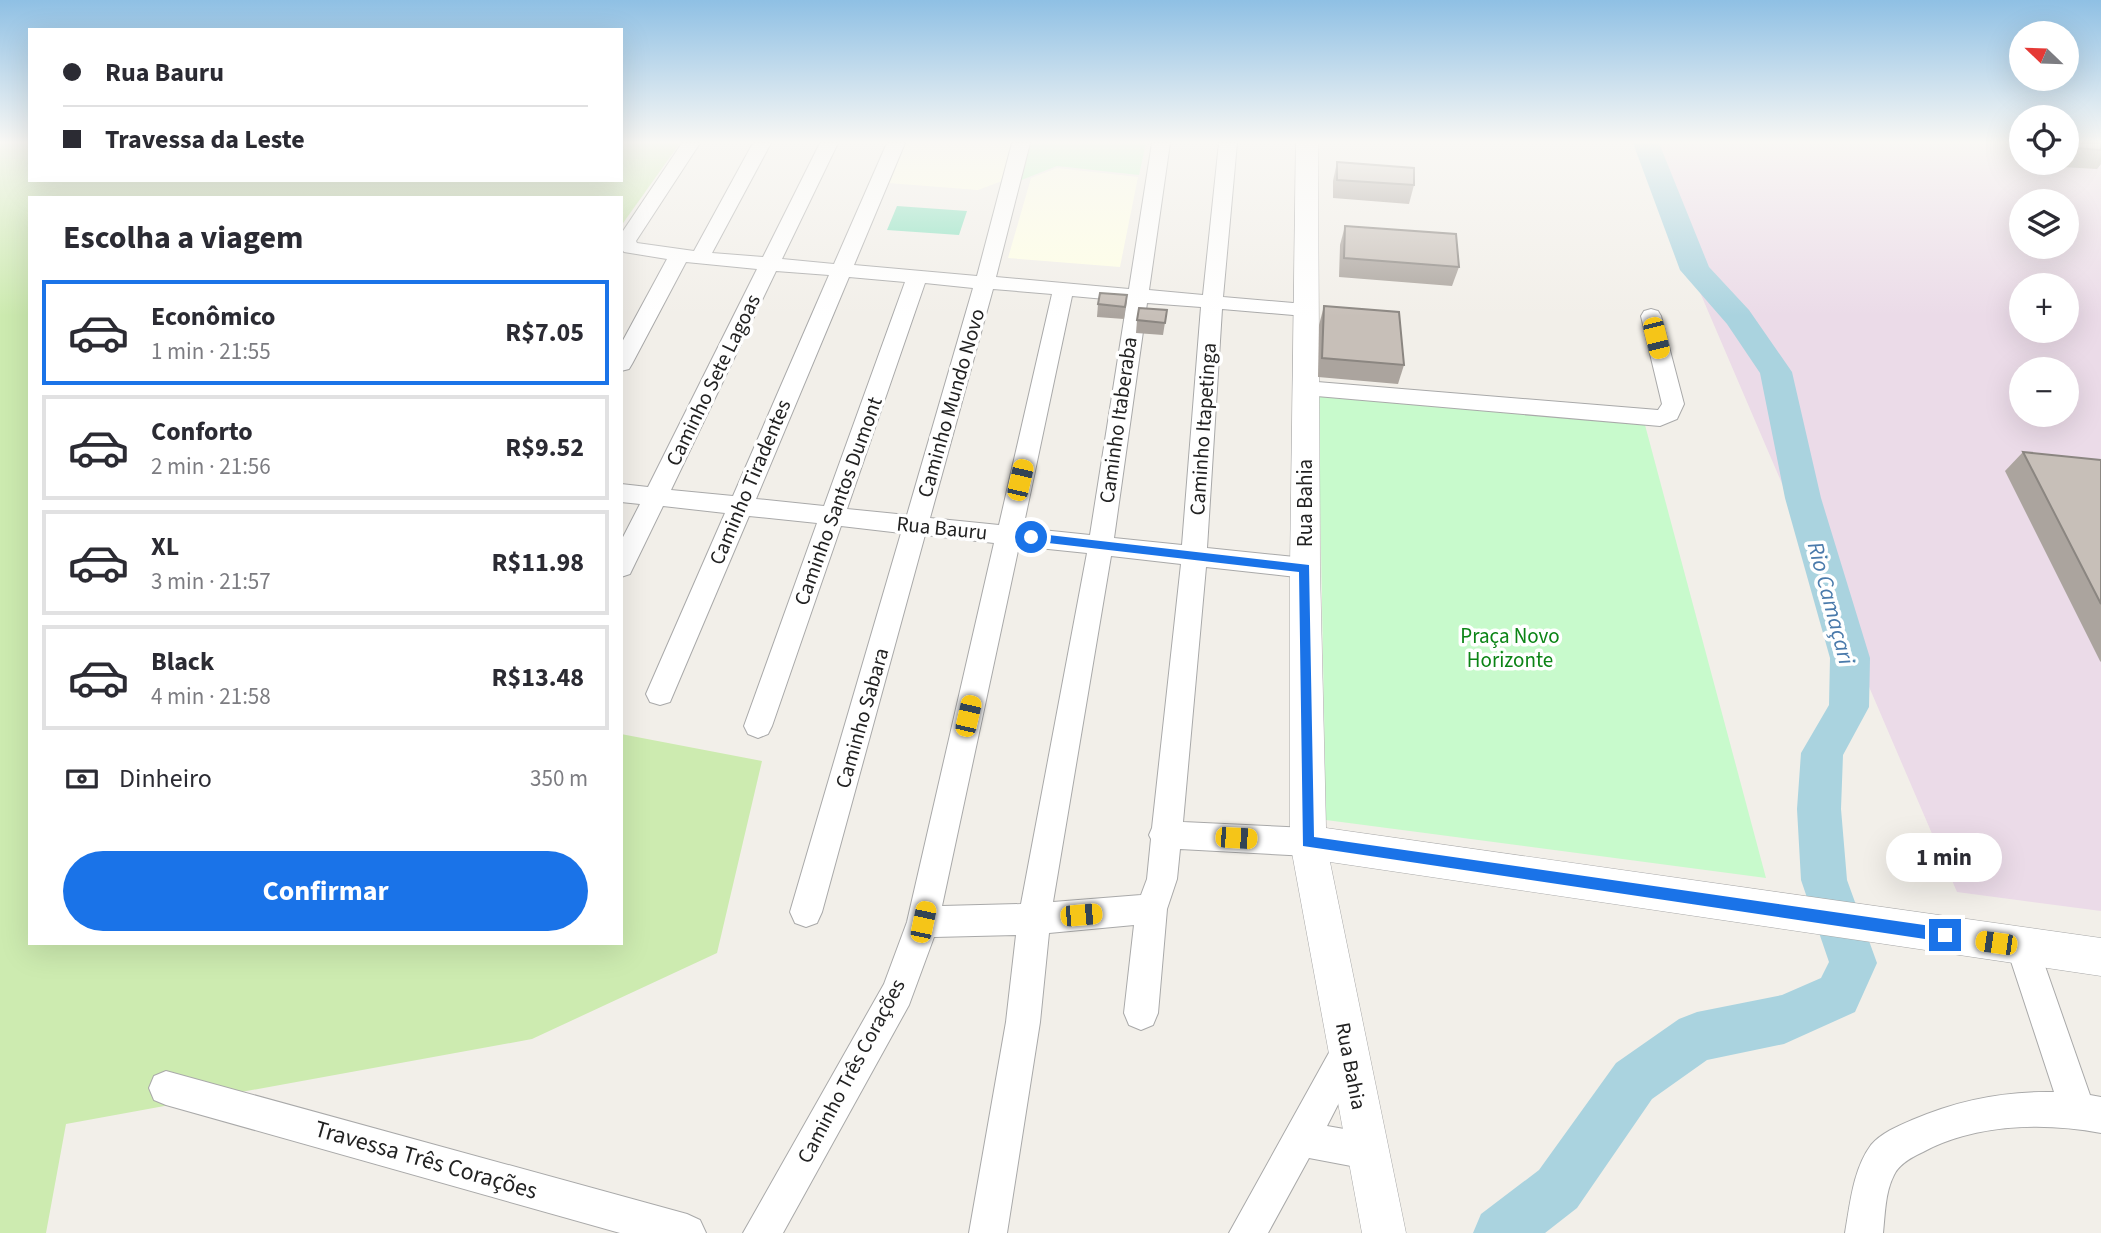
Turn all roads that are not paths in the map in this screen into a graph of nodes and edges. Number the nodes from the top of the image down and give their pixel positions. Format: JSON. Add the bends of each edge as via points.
{"nodes":[{"id":1,"x":653,"y":201,"type":"edge"},
{"id":2,"x":725,"y":201,"type":"edge"},
{"id":3,"x":801,"y":201,"type":"edge"},
{"id":4,"x":871,"y":201,"type":"edge"},
{"id":5,"x":1006,"y":201,"type":"edge"},
{"id":6,"x":1152,"y":201,"type":"edge"},
{"id":7,"x":1222,"y":201,"type":"edge"},
{"id":8,"x":1306,"y":201,"type":"edge"},
{"id":9,"x":689,"y":257,"type":"junction"},
{"id":10,"x":771,"y":264,"type":"junction"},
{"id":11,"x":840,"y":271,"type":"junction"},
{"id":12,"x":917,"y":277,"type":"junction"},
{"id":13,"x":985,"y":282,"type":"junction"},
{"id":14,"x":1063,"y":290,"type":"junction"},
{"id":15,"x":1136,"y":296,"type":"junction"},
{"id":16,"x":1212,"y":303,"type":"junction"},
{"id":17,"x":1305,"y":310,"type":"junction"},
{"id":18,"x":1651,"y":316,"type":"dead end"},
{"id":19,"x":623,"y":360,"type":"edge"},
{"id":20,"x":1305,"y":388,"type":"junction"},
{"id":21,"x":623,"y":494,"type":"edge"},
{"id":22,"x":656,"y":497,"type":"junction"},
{"id":23,"x":740,"y":505,"type":"junction"},
{"id":24,"x":833,"y":516,"type":"junction"},
{"id":25,"x":917,"y":525,"type":"junction"},
{"id":26,"x":1007,"y":535,"type":"junction"},
{"id":27,"x":1101,"y":544,"type":"junction"},
{"id":28,"x":1194,"y":556,"type":"junction"},
{"id":29,"x":623,"y":563,"type":"edge"},
{"id":30,"x":1305,"y":568,"type":"junction"},
{"id":31,"x":660,"y":694,"type":"dead end"},
{"id":32,"x":758,"y":726,"type":"dead end"},
{"id":33,"x":1164,"y":835,"type":"junction"},
{"id":34,"x":1308,"y":842,"type":"junction"},
{"id":35,"x":1151,"y":909,"type":"junction"},
{"id":36,"x":806,"y":912,"type":"dead end"},
{"id":37,"x":1034,"y":919,"type":"junction"},
{"id":38,"x":923,"y":922,"type":"junction"},
{"id":39,"x":2022,"y":946,"type":"junction"},
{"id":40,"x":2101,"y":957,"type":"edge"},
{"id":41,"x":1141,"y":1013,"type":"dead end"},
{"id":42,"x":1348,"y":1052,"type":"junction"},
{"id":43,"x":166,"y":1088,"type":"dead end"},
{"id":44,"x":2089,"y":1112,"type":"edge"},
{"id":45,"x":1300,"y":1139,"type":"junction"},
{"id":46,"x":1367,"y":1151,"type":"junction"},
{"id":47,"x":687,"y":1233,"type":"edge"},
{"id":48,"x":762,"y":1233,"type":"edge"},
{"id":49,"x":988,"y":1233,"type":"edge"},
{"id":50,"x":1248,"y":1233,"type":"edge"},
{"id":51,"x":1384,"y":1233,"type":"edge"},
{"id":52,"x":1864,"y":1233,"type":"edge"}],
"edges":[{"from":1,"to":9,"type":"street","via":[[626,241],[636,250]]},
{"from":2,"to":9,"type":"street"},
{"from":3,"to":10,"type":"street","name":"Caminho Sete Lagoas"},
{"from":4,"to":11,"type":"street","name":"Caminho Tiradentes"},
{"from":5,"to":13,"type":"street"},
{"from":6,"to":15,"type":"street","name":"Caminho Itaberaba"},
{"from":7,"to":16,"type":"street","name":"Caminho Itapetinga"},
{"from":8,"to":17,"type":"street","name":"Rua Bahia"},
{"from":9,"to":10,"type":"street"},
{"from":9,"to":19,"type":"street"},
{"from":10,"to":11,"type":"street"},
{"from":10,"to":22,"type":"street","name":"Caminho Sete Lagoas"},
{"from":11,"to":12,"type":"street"},
{"from":11,"to":23,"type":"street","name":"Caminho Tiradentes"},
{"from":12,"to":13,"type":"street"},
{"from":12,"to":24,"type":"street","name":"Caminho Santos Dumont"},
{"from":13,"to":14,"type":"street"},
{"from":13,"to":25,"type":"street","name":"Caminho Mundo Novo"},
{"from":14,"to":15,"type":"street"},
{"from":14,"to":26,"type":"street"},
{"from":15,"to":16,"type":"street"},
{"from":15,"to":27,"type":"street","name":"Caminho Itaberaba"},
{"from":16,"to":17,"type":"street"},
{"from":16,"to":28,"type":"street","name":"Caminho Itapetinga"},
{"from":17,"to":20,"type":"street","name":"Rua Bahia"},
{"from":18,"to":20,"type":"street","via":[[1674,404],[1669,414],[1660,418]]},
{"from":20,"to":30,"type":"street","name":"Rua Bahia"},
{"from":21,"to":22,"type":"street","name":"Rua Bauru"},
{"from":22,"to":23,"type":"street","name":"Rua Bauru"},
{"from":22,"to":29,"type":"street","name":"Caminho Sete Lagoas"},
{"from":23,"to":24,"type":"street","name":"Rua Bauru"},
{"from":23,"to":31,"type":"street","name":"Caminho Tiradentes"},
{"from":24,"to":25,"type":"street","name":"Rua Bauru"},
{"from":24,"to":32,"type":"street","name":"Caminho Santos Dumont"},
{"from":25,"to":26,"type":"street","name":"Rua Bauru"},
{"from":25,"to":36,"type":"street","name":"Caminho Sabara"},
{"from":26,"to":27,"type":"street","name":"Rua Bauru"},
{"from":26,"to":38,"type":"street","name":"Caminho Três Corações"},
{"from":27,"to":28,"type":"street","name":"Rua Bauru"},
{"from":27,"to":37,"type":"street","name":"Caminho Itaberaba"},
{"from":28,"to":30,"type":"street","name":"Rua Bauru"},
{"from":28,"to":33,"type":"street","name":"Caminho Itapetinga"},
{"from":30,"to":34,"type":"street","name":"Rua Bahia"},
{"from":33,"to":34,"type":"street"},
{"from":33,"to":35,"type":"street","name":"Caminho Itapetinga","via":[[1162,879]]},
{"from":34,"to":39,"type":"street"},
{"from":34,"to":42,"type":"street","name":"Rua Bahia"},
{"from":35,"to":37,"type":"street"},
{"from":35,"to":41,"type":"street","name":"Caminho Itapetinga"},
{"from":37,"to":38,"type":"street"},
{"from":37,"to":49,"type":"street","name":"Caminho Itaberaba","via":[[1023,1022]]},
{"from":38,"to":48,"type":"street","name":"Caminho Três Corações","via":[[897,993]]},
{"from":39,"to":40,"type":"street"},
{"from":39,"to":44,"type":"street"},
{"from":42,"to":45,"type":"street"},
{"from":42,"to":46,"type":"street","name":"Rua Bahia"},
{"from":43,"to":47,"type":"street","name":"Travessa Três Corações"},
{"from":44,"to":52,"type":"street","via":[[1983,1114],[1900,1142],[1882,1161],[1872,1186]]},
{"from":45,"to":46,"type":"street"},
{"from":45,"to":50,"type":"street"},
{"from":46,"to":51,"type":"street","name":"Rua Bahia"}]}
